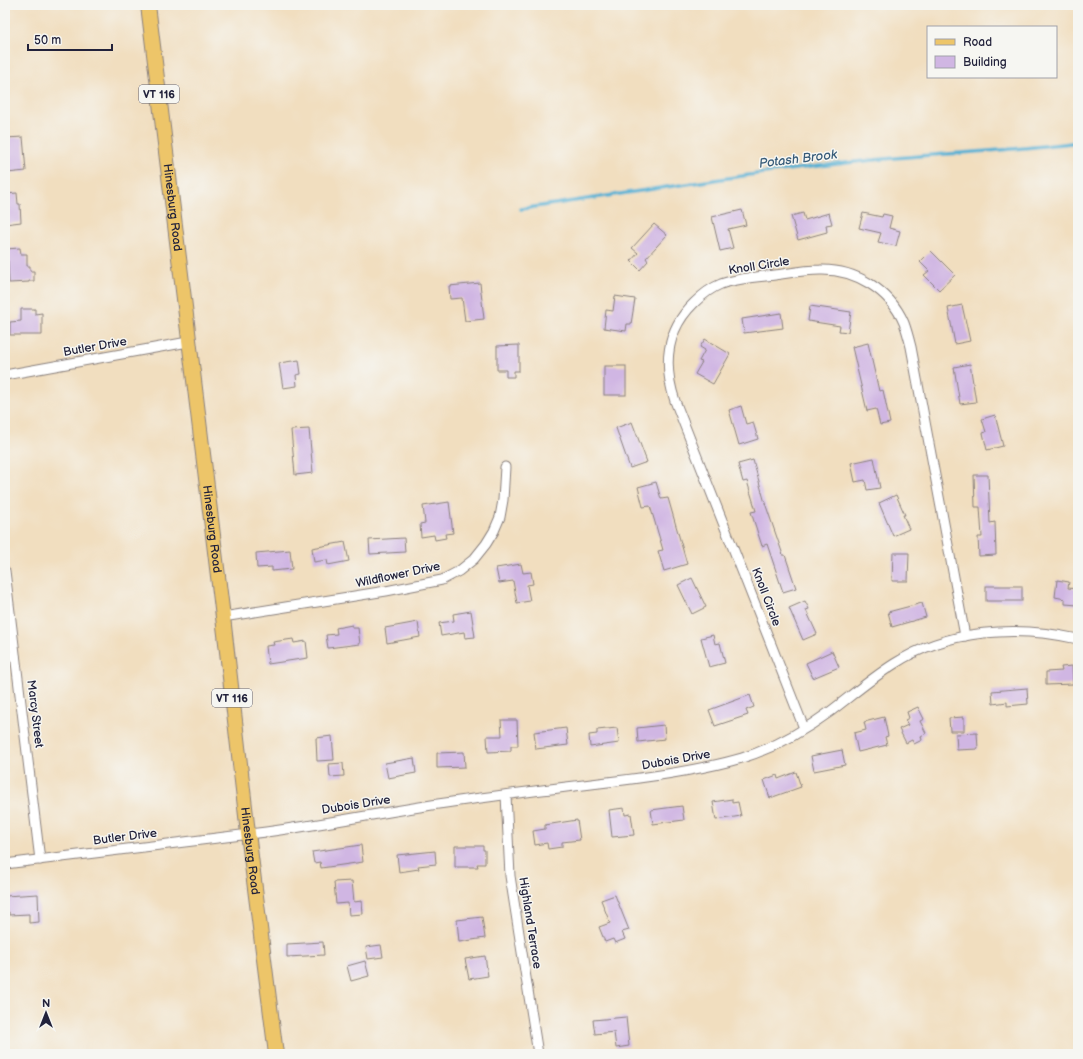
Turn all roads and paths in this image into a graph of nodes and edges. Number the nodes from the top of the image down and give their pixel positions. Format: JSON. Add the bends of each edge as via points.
{"nodes":[{"id":1,"x":148,"y":5,"type":"edge"},
{"id":2,"x":188,"y":342,"type":"junction"},
{"id":3,"x":5,"y":375,"type":"edge"},
{"id":4,"x":505,"y":467,"type":"dead end"},
{"id":5,"x":5,"y":571,"type":"edge"},
{"id":6,"x":223,"y":617,"type":"junction"},
{"id":7,"x":965,"y":636,"type":"junction"},
{"id":8,"x":1078,"y":639,"type":"edge"},
{"id":9,"x":15,"y":656,"type":"junction"},
{"id":10,"x":5,"y":657,"type":"edge"},
{"id":11,"x":804,"y":728,"type":"junction"},
{"id":12,"x":506,"y":795,"type":"junction"},
{"id":13,"x":248,"y":833,"type":"junction"},
{"id":14,"x":40,"y":860,"type":"junction"},
{"id":15,"x":5,"y":864,"type":"edge"},
{"id":16,"x":276,"y":1054,"type":"edge"},
{"id":17,"x":538,"y":1054,"type":"edge"}],
"edges":[{"from":1,"to":2,"type":"main road","name":"Hinesburg Road","number":"VT 116"},
{"from":2,"to":3,"type":"street","name":"Butler Drive"},
{"from":2,"to":6,"type":"main road","name":"Hinesburg Road","number":"VT 116"},
{"from":4,"to":6,"type":"street","name":"Wildflower Drive","via":[[503,500],[494,531],[474,559],[459,571],[442,580],[386,592]]},
{"from":5,"to":9,"type":"street","name":"Marcy Street"},
{"from":6,"to":13,"type":"main road","name":"Hinesburg Road","number":"VT 116"},
{"from":7,"to":8,"type":"street","name":"Dubois Drive","via":[[1021,631]]},
{"from":7,"to":11,"type":"street","name":"Dubois Drive","via":[[927,648],[896,662]]},
{"from":7,"to":11,"type":"street","name":"Knoll Circle","via":[[911,346],[904,322],[895,307],[876,288],[844,272],[810,270],[720,284],[692,304],[677,325],[668,352],[670,382]]},
{"from":9,"to":10,"type":"street"},
{"from":9,"to":14,"type":"street","name":"Marcy Street"},
{"from":11,"to":12,"type":"street","name":"Dubois Drive","via":[[763,750],[703,768]]},
{"from":12,"to":13,"type":"street","name":"Dubois Drive"},
{"from":12,"to":17,"type":"street","name":"Highland Terrace","via":[[510,876]]},
{"from":13,"to":14,"type":"street","name":"Butler Drive"},
{"from":13,"to":16,"type":"main road","name":"Hinesburg Road","number":"VT 116"},
{"from":14,"to":15,"type":"street","name":"Butler Drive"}]}
